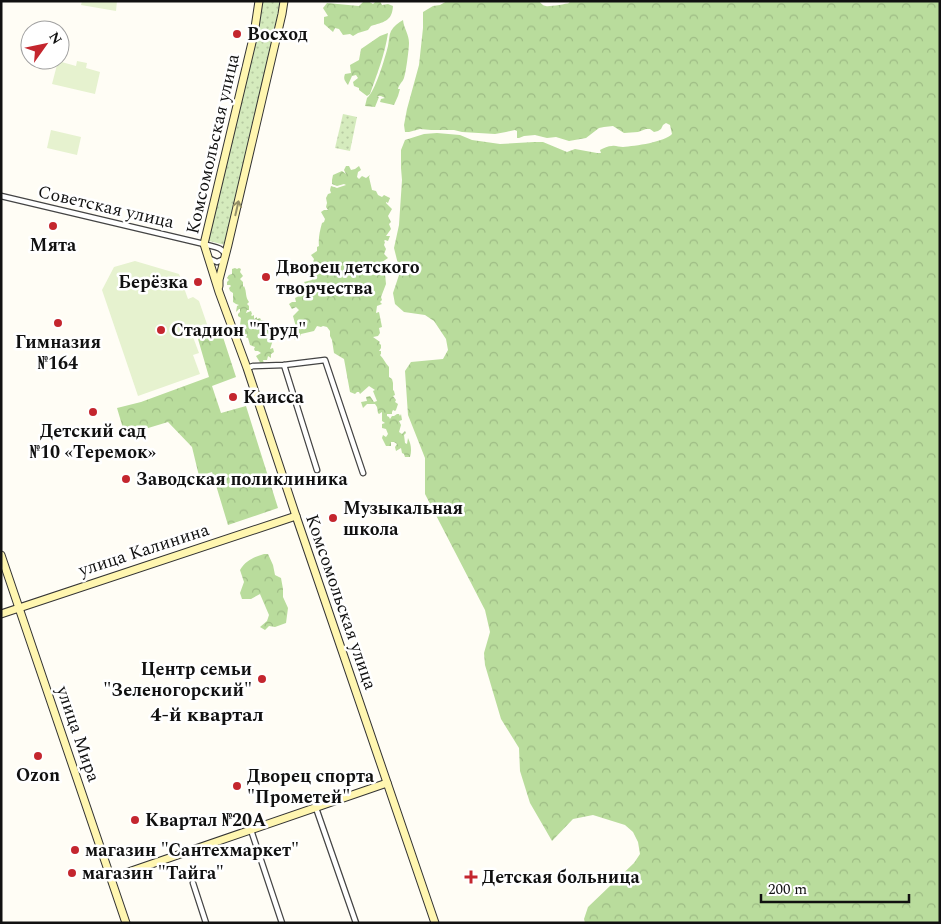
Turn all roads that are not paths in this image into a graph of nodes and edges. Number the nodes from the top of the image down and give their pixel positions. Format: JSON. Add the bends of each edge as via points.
{"nodes":[{"id":1,"x":259,"y":1,"type":"edge"},
{"id":2,"x":284,"y":1,"type":"edge"},
{"id":3,"x":1,"y":196,"type":"edge"},
{"id":4,"x":204,"y":244,"type":"junction"},
{"id":5,"x":207,"y":257,"type":"junction"},
{"id":6,"x":224,"y":258,"type":"junction"},
{"id":7,"x":219,"y":292,"type":"junction"},
{"id":8,"x":284,"y":365,"type":"junction"},
{"id":9,"x":246,"y":368,"type":"junction"},
{"id":10,"x":317,"y":470,"type":"dead end"},
{"id":11,"x":363,"y":473,"type":"dead end"},
{"id":12,"x":296,"y":516,"type":"junction"},
{"id":13,"x":1,"y":555,"type":"edge"},
{"id":14,"x":19,"y":608,"type":"junction"},
{"id":15,"x":1,"y":614,"type":"edge"},
{"id":16,"x":388,"y":783,"type":"junction"},
{"id":17,"x":316,"y":808,"type":"junction"},
{"id":18,"x":251,"y":830,"type":"junction"},
{"id":19,"x":111,"y":878,"type":"junction"},
{"id":20,"x":193,"y":883,"type":"dead end"},
{"id":21,"x":126,"y":923,"type":"edge"},
{"id":22,"x":206,"y":923,"type":"edge"},
{"id":23,"x":282,"y":923,"type":"edge"},
{"id":24,"x":356,"y":923,"type":"edge"},
{"id":25,"x":435,"y":923,"type":"edge"}],
"edges":[{"from":1,"to":4,"type":"street","name":"Комсомольская улица"},
{"from":6,"to":2,"type":"street","name":"Комсомольская улица","one_way":true},
{"from":3,"to":4,"type":"street","name":"Советская улица"},
{"from":4,"to":5,"type":"street","name":"Комсомольская улица"},
{"from":4,"to":6,"type":"street","name":"Советская улица","via":[[221,249]]},
{"from":5,"to":6,"type":"street","via":[[218,262]]},
{"from":5,"to":7,"type":"street","name":"Комсомольская улица"},
{"from":6,"to":7,"type":"street","name":"Комсомольская улица"},
{"from":7,"to":9,"type":"street","name":"Комсомольская улица"},
{"from":8,"to":9,"type":"street"},
{"from":8,"to":10,"type":"street"},
{"from":8,"to":11,"type":"street","via":[[325,360]]},
{"from":9,"to":12,"type":"street","name":"Комсомольская улица"},
{"from":12,"to":14,"type":"street","name":"улица Калинина"},
{"from":12,"to":16,"type":"street","name":"Комсомольская улица"},
{"from":13,"to":14,"type":"street","name":"улица Мира"},
{"from":14,"to":15,"type":"street","name":"улица Калинина"},
{"from":14,"to":19,"type":"street","name":"улица Мира"},
{"from":16,"to":17,"type":"street"},
{"from":16,"to":25,"type":"street","name":"Комсомольская улица"},
{"from":17,"to":18,"type":"street"},
{"from":17,"to":24,"type":"street"},
{"from":18,"to":19,"type":"street"},
{"from":18,"to":23,"type":"street"},
{"from":19,"to":21,"type":"street","name":"улица Мира"},
{"from":20,"to":22,"type":"street"}]}
